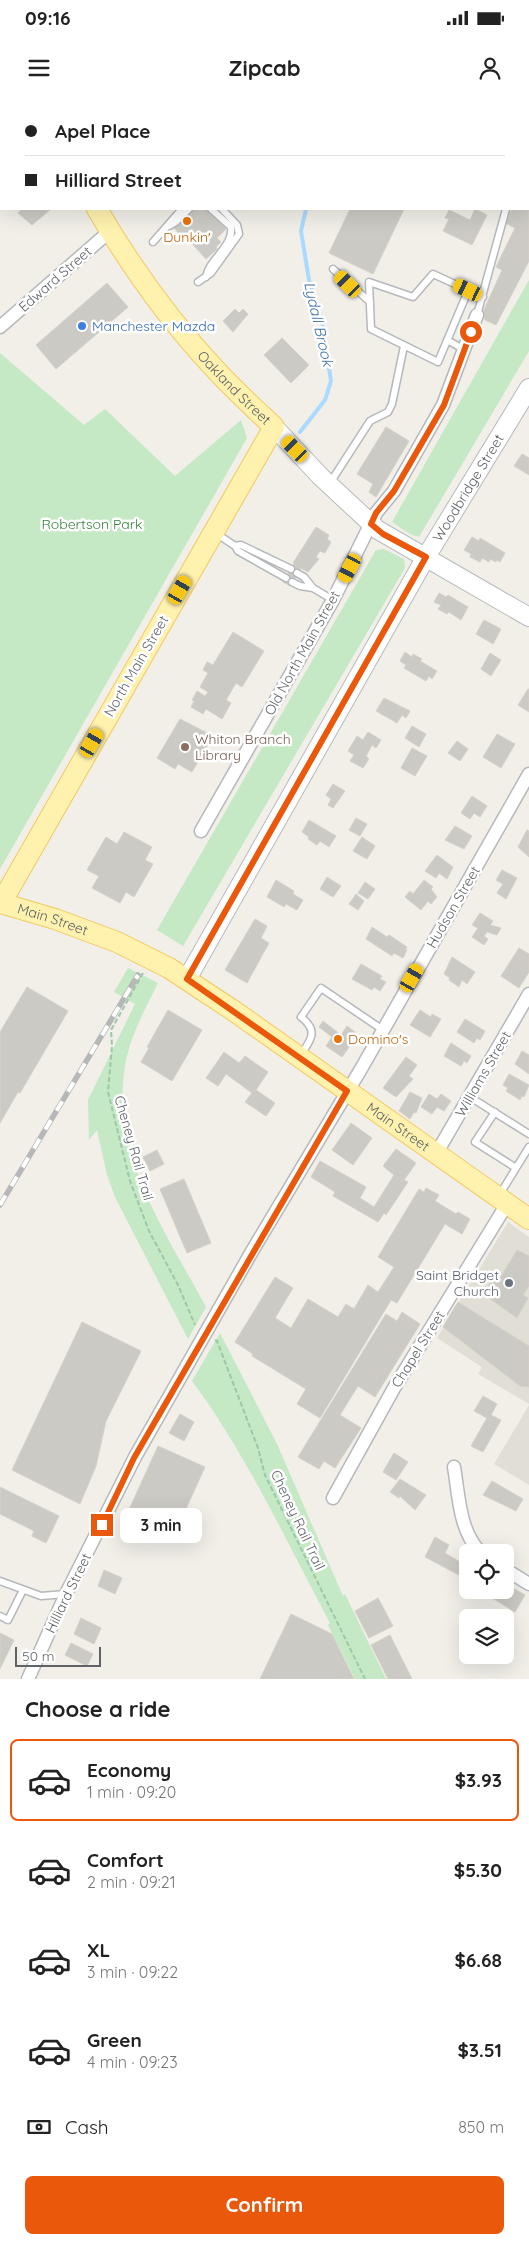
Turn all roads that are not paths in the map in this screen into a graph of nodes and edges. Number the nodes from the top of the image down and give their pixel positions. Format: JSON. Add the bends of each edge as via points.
{"nodes":[{"id":1,"x":98,"y":210,"type":"edge"},
{"id":2,"x":181,"y":210,"type":"edge"},
{"id":3,"x":188,"y":210,"type":"edge"},
{"id":4,"x":212,"y":210,"type":"edge"},
{"id":5,"x":223,"y":210,"type":"edge"},
{"id":6,"x":506,"y":210,"type":"edge"},
{"id":7,"x":164,"y":228,"type":"junction"},
{"id":8,"x":110,"y":231,"type":"junction"},
{"id":9,"x":152,"y":242,"type":"dead end"},
{"id":10,"x":333,"y":269,"type":"dead end"},
{"id":11,"x":206,"y":277,"type":"junction"},
{"id":12,"x":198,"y":282,"type":"dead end"},
{"id":13,"x":468,"y":290,"type":"junction"},
{"id":14,"x":483,"y":297,"type":"junction"},
{"id":15,"x":370,"y":302,"type":"junction"},
{"id":16,"x":477,"y":315,"type":"joint"},
{"id":17,"x":0,"y":327,"type":"edge"},
{"id":18,"x":447,"y":340,"type":"junction"},
{"id":19,"x":404,"y":346,"type":"junction"},
{"id":20,"x":465,"y":350,"type":"junction"},
{"id":21,"x":529,"y":388,"type":"edge"},
{"id":22,"x":274,"y":427,"type":"junction"},
{"id":23,"x":329,"y":484,"type":"junction"},
{"id":24,"x":371,"y":524,"type":"junction"},
{"id":25,"x":213,"y":532,"type":"junction"},
{"id":26,"x":235,"y":546,"type":"junction"},
{"id":27,"x":426,"y":557,"type":"junction"},
{"id":28,"x":313,"y":588,"type":"junction"},
{"id":29,"x":333,"y":600,"type":"junction"},
{"id":30,"x":529,"y":617,"type":"edge"},
{"id":31,"x":529,"y":774,"type":"edge"},
{"id":32,"x":201,"y":831,"type":"dead end"},
{"id":33,"x":0,"y":903,"type":"edge"},
{"id":34,"x":187,"y":979,"type":"junction"},
{"id":35,"x":529,"y":994,"type":"edge"},
{"id":36,"x":383,"y":1030,"type":"junction"},
{"id":37,"x":299,"y":1057,"type":"junction"},
{"id":38,"x":347,"y":1091,"type":"junction"},
{"id":39,"x":470,"y":1097,"type":"junction"},
{"id":40,"x":495,"y":1112,"type":"junction"},
{"id":41,"x":529,"y":1134,"type":"edge"},
{"id":42,"x":529,"y":1147,"type":"edge"},
{"id":43,"x":436,"y":1154,"type":"junction"},
{"id":44,"x":516,"y":1168,"type":"junction"},
{"id":45,"x":502,"y":1200,"type":"junction"},
{"id":46,"x":529,"y":1219,"type":"edge"},
{"id":47,"x":454,"y":1467,"type":"dead end"},
{"id":48,"x":333,"y":1498,"type":"dead end"},
{"id":49,"x":472,"y":1544,"type":"edge"},
{"id":50,"x":514,"y":1575,"type":"edge"},
{"id":51,"x":0,"y":1580,"type":"edge"},
{"id":52,"x":529,"y":1584,"type":"edge"},
{"id":53,"x":23,"y":1590,"type":"junction"},
{"id":54,"x":66,"y":1594,"type":"junction"},
{"id":55,"x":0,"y":1616,"type":"edge"},
{"id":56,"x":28,"y":1679,"type":"edge"}],
"edges":[{"from":1,"to":8,"type":"main road","name":"Oakland Street"},
{"from":2,"to":7,"type":"lane"},
{"from":3,"to":7,"type":"lane"},
{"from":4,"to":11,"type":"lane","via":[[231,231],[230,238],[207,269]]},
{"from":5,"to":11,"type":"lane","via":[[237,225],[239,234]]},
{"from":6,"to":14,"type":"lane"},
{"from":7,"to":9,"type":"lane"},
{"from":8,"to":17,"type":"street","name":"Edward Street"},
{"from":8,"to":22,"type":"main road","name":"Oakland Street","via":[[170,316],[214,368]]},
{"from":10,"to":15,"type":"lane"},
{"from":11,"to":12,"type":"lane"},
{"from":13,"to":14,"type":"lane"},
{"from":13,"to":15,"type":"lane","via":[[433,274],[413,297],[369,282]]},
{"from":13,"to":18,"type":"lane"},
{"from":14,"to":16,"type":"lane"},
{"from":15,"to":19,"type":"lane","via":[[371,329]]},
{"from":16,"to":20,"type":"street","name":"Old North Main Street"},
{"from":18,"to":19,"type":"lane","via":[[438,362]]},
{"from":18,"to":20,"type":"lane"},
{"from":19,"to":23,"type":"lane","via":[[388,412],[370,421]]},
{"from":20,"to":24,"type":"street","name":"Old North Main Street","via":[[444,405]]},
{"from":21,"to":27,"type":"main road","name":"Woodbridge Street"},
{"from":22,"to":23,"type":"main road","name":"Oakland Street"},
{"from":22,"to":25,"type":"main road","name":"North Main Street"},
{"from":23,"to":24,"type":"main road","name":"Oakland Street"},
{"from":24,"to":27,"type":"main road","name":"Oakland Street"},
{"from":24,"to":29,"type":"street","name":"Old North Main Street"},
{"from":25,"to":26,"type":"lane"},
{"from":25,"to":33,"type":"main road","name":"North Main Street"},
{"from":26,"to":28,"type":"lane","via":[[238,551],[300,586]]},
{"from":26,"to":28,"type":"lane","via":[[241,545],[294,571]]},
{"from":27,"to":30,"type":"main road","name":"Oakland Street"},
{"from":27,"to":34,"type":"main road","name":"Woodbridge Street"},
{"from":28,"to":29,"type":"lane"},
{"from":29,"to":32,"type":"street","name":"Old North Main Street"},
{"from":31,"to":36,"type":"street","name":"Hudson Street"},
{"from":33,"to":34,"type":"main road","name":"Main Street","via":[[128,946]]},
{"from":34,"to":37,"type":"main road","name":"Main Street"},
{"from":35,"to":39,"type":"street","name":"Williams Street"},
{"from":36,"to":37,"type":"lane","via":[[321,988],[301,1017],[309,1023],[312,1039]]},
{"from":36,"to":38,"type":"street","name":"Hudson Street"},
{"from":37,"to":38,"type":"main road","name":"Main Street"},
{"from":38,"to":43,"type":"main road","name":"Main Street"},
{"from":38,"to":54,"type":"street","name":"Hilliard Street","via":[[139,1449]]},
{"from":39,"to":40,"type":"lane"},
{"from":39,"to":43,"type":"street","name":"Williams Street"},
{"from":40,"to":41,"type":"lane"},
{"from":40,"to":44,"type":"lane","via":[[475,1142]]},
{"from":42,"to":44,"type":"lane"},
{"from":43,"to":45,"type":"main road","name":"Main Street"},
{"from":44,"to":45,"type":"lane"},
{"from":45,"to":46,"type":"main road","name":"Main Street"},
{"from":45,"to":48,"type":"street","name":"Chapel Street"},
{"from":47,"to":49,"type":"street","via":[[463,1523]]},
{"from":50,"to":52,"type":"street"},
{"from":51,"to":53,"type":"lane"},
{"from":53,"to":54,"type":"lane","via":[[42,1596]]},
{"from":53,"to":55,"type":"lane","via":[[8,1620]]},
{"from":54,"to":56,"type":"street","name":"Hilliard Street"}]}
